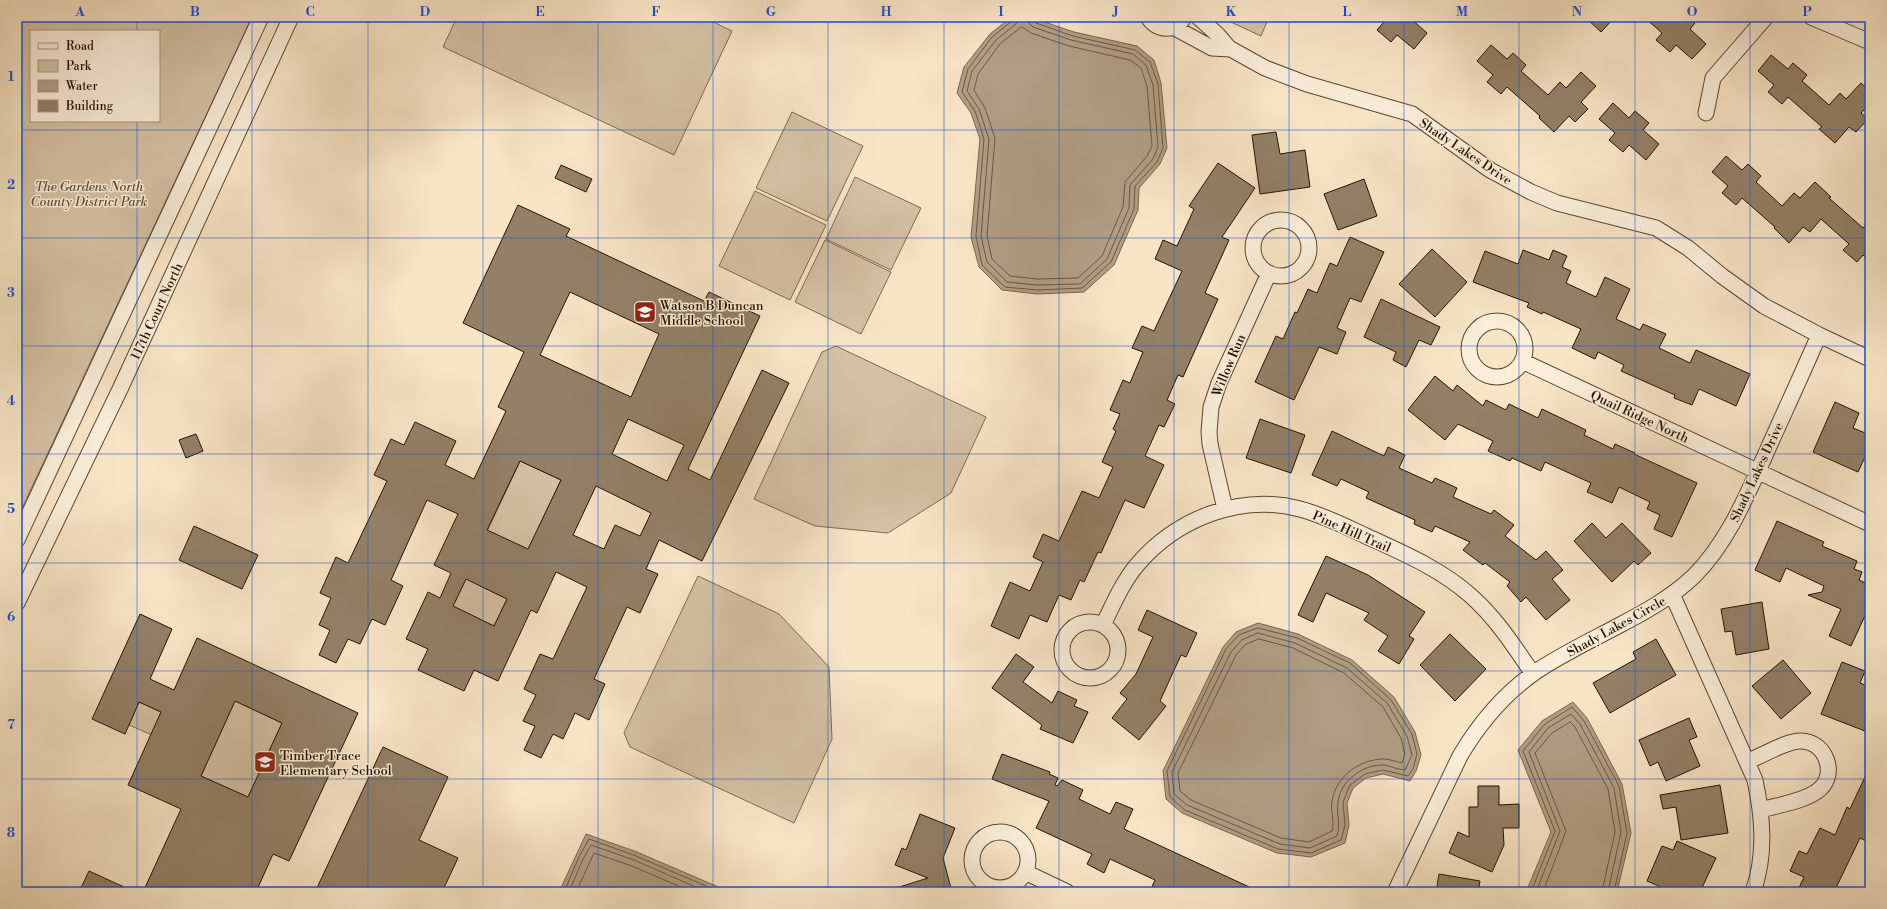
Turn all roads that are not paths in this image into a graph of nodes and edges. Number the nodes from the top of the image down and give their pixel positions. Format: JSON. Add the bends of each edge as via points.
{"nodes":[{"id":1,"x":261,"y":17,"type":"edge"},
{"id":2,"x":292,"y":17,"type":"edge"},
{"id":3,"x":1148,"y":17,"type":"edge"},
{"id":4,"x":1184,"y":17,"type":"edge"},
{"id":5,"x":1198,"y":17,"type":"edge"},
{"id":6,"x":1766,"y":17,"type":"edge"},
{"id":7,"x":1811,"y":17,"type":"edge"},
{"id":8,"x":1173,"y":27,"type":"junction"},
{"id":9,"x":1870,"y":42,"type":"edge"},
{"id":10,"x":1230,"y":49,"type":"junction"},
{"id":11,"x":1706,"y":113,"type":"dead end"},
{"id":12,"x":1270,"y":273,"type":"dead end"},
{"id":13,"x":1819,"y":335,"type":"junction"},
{"id":14,"x":1870,"y":359,"type":"edge"},
{"id":15,"x":1522,"y":361,"type":"dead end"},
{"id":16,"x":1757,"y":472,"type":"junction"},
{"id":17,"x":1225,"y":509,"type":"junction"},
{"id":18,"x":1870,"y":524,"type":"edge"},
{"id":19,"x":17,"y":540,"type":"edge"},
{"id":20,"x":1672,"y":594,"type":"junction"},
{"id":21,"x":17,"y":603,"type":"edge"},
{"id":22,"x":1102,"y":625,"type":"dead end"},
{"id":23,"x":1533,"y":674,"type":"junction"},
{"id":24,"x":1748,"y":761,"type":"junction"},
{"id":25,"x":1761,"y":810,"type":"junction"},
{"id":26,"x":1025,"y":872,"type":"dead end"},
{"id":27,"x":1067,"y":892,"type":"edge"},
{"id":28,"x":1395,"y":892,"type":"edge"},
{"id":29,"x":1753,"y":892,"type":"edge"}],
"edges":[{"from":1,"to":19,"type":"street"},
{"from":2,"to":21,"type":"street","name":"117th Court North","via":[[121,387]]},
{"from":3,"to":8,"type":"street","name":"Shady Lakes Drive","via":[[1161,28]]},
{"from":4,"to":8,"type":"street"},
{"from":5,"to":10,"type":"street","name":"Shady Lakes Drive"},
{"from":6,"to":11,"type":"street","via":[[1713,78]]},
{"from":7,"to":9,"type":"street"},
{"from":8,"to":10,"type":"street","name":"Shady Lakes Drive","via":[[1212,48]]},
{"from":10,"to":13,"type":"street","name":"Shady Lakes Drive","via":[[1265,68],[1307,84],[1412,114],[1490,170],[1557,204],[1656,228],[1688,248],[1764,306]]},
{"from":12,"to":17,"type":"street","name":"Willow Run","via":[[1219,383],[1211,407],[1210,444]]},
{"from":13,"to":14,"type":"street","name":"Shady Lakes Drive"},
{"from":13,"to":16,"type":"street","name":"Shady Lakes Drive"},
{"from":15,"to":16,"type":"street","name":"Quail Ridge North"},
{"from":16,"to":18,"type":"street","name":"Quail Ridge North"},
{"from":16,"to":20,"type":"street","name":"Shady Lakes Drive","via":[[1728,532],[1712,555]]},
{"from":17,"to":22,"type":"street","name":"Pine Hill Trail","via":[[1182,526],[1153,548],[1123,586]]},
{"from":17,"to":23,"type":"street","name":"Pine Hill Trail","via":[[1262,505],[1298,508],[1322,515],[1426,564],[1471,596],[1494,620]]},
{"from":20,"to":23,"type":"street","name":"Shady Lakes Circle"},
{"from":20,"to":24,"type":"street","name":"Shady Lakes Circle"},
{"from":23,"to":28,"type":"street","name":"Shady Lakes Circle","via":[[1492,710],[1471,737]]},
{"from":24,"to":25,"type":"street","name":"Shady Lakes Circle"},
{"from":24,"to":25,"type":"street","via":[[1799,741],[1817,746],[1826,756],[1829,766],[1828,776],[1818,792]]},
{"from":25,"to":29,"type":"street","name":"Shady Lakes Circle","via":[[1761,858]]},
{"from":26,"to":27,"type":"street"}]}
